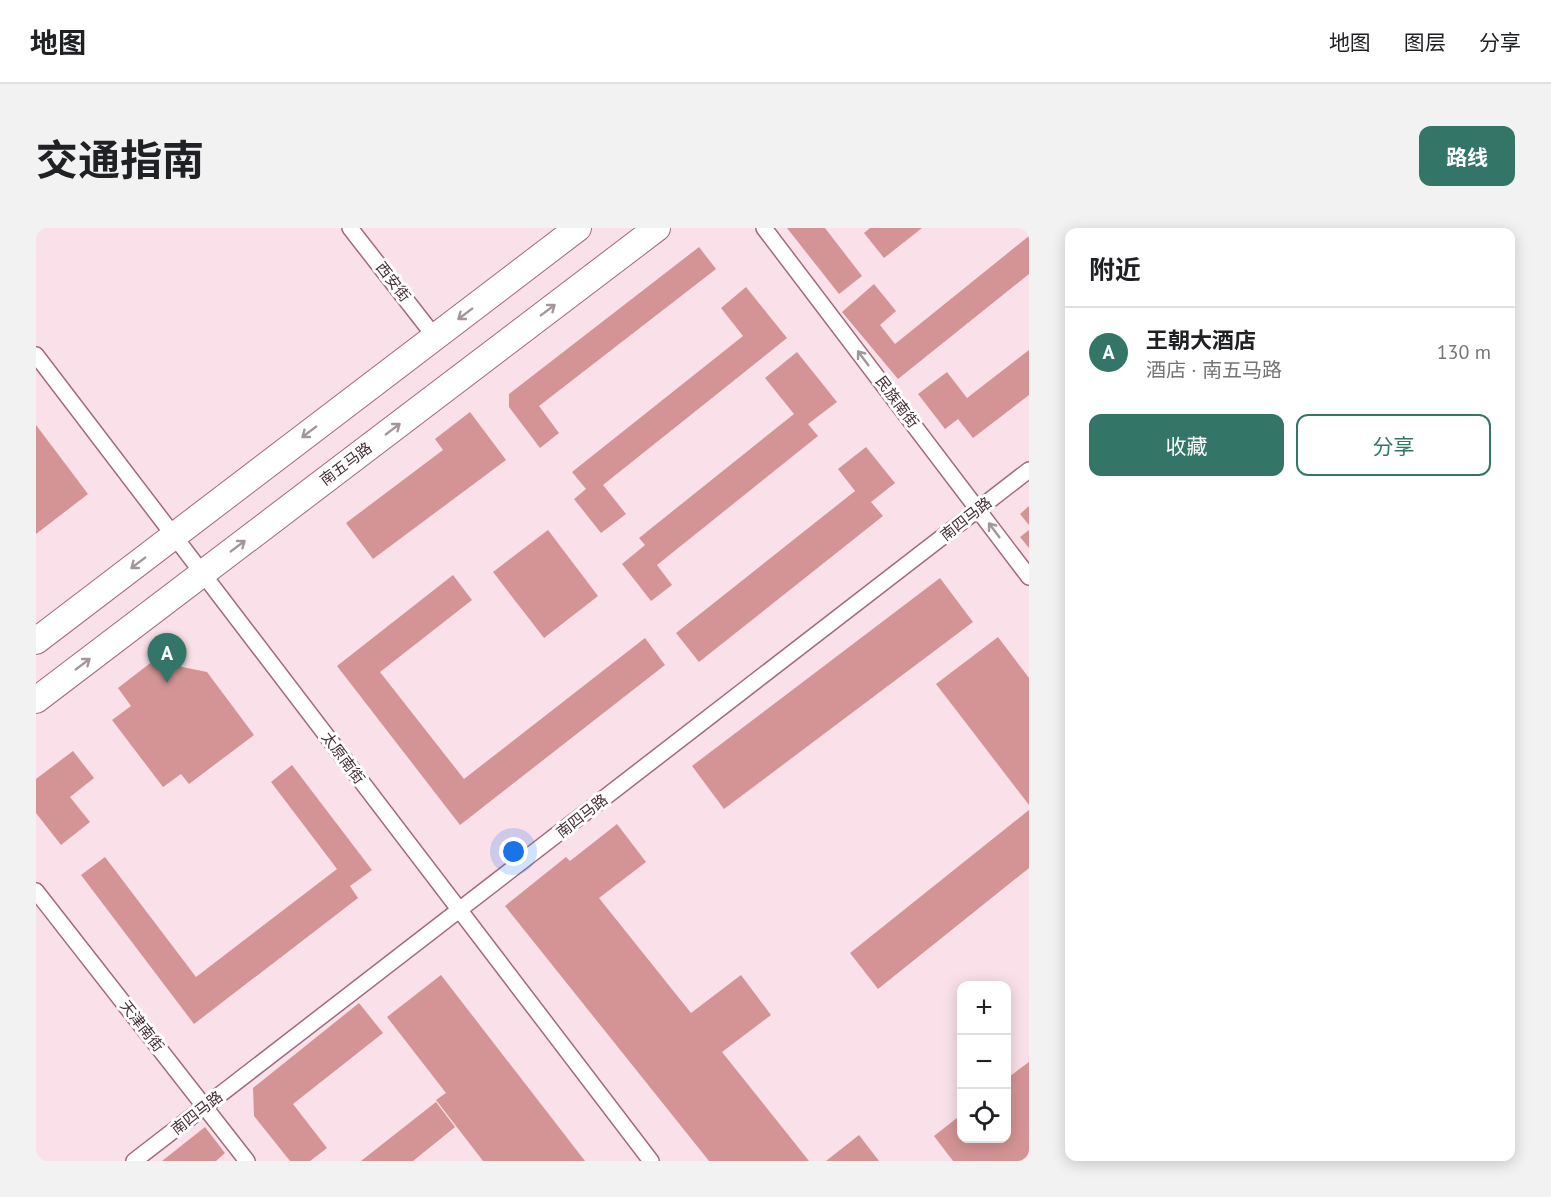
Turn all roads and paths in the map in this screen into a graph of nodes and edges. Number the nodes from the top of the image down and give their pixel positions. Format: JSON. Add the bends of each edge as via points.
{"nodes":[{"id":1,"x":350,"y":228,"type":"edge"},
{"id":2,"x":578,"y":228,"type":"edge"},
{"id":3,"x":657,"y":228,"type":"edge"},
{"id":4,"x":764,"y":228,"type":"edge"},
{"id":5,"x":435,"y":337,"type":"junction"},
{"id":6,"x":36,"y":355,"type":"edge"},
{"id":7,"x":1029,"y":470,"type":"edge"},
{"id":8,"x":978,"y":510,"type":"junction"},
{"id":9,"x":174,"y":536,"type":"junction"},
{"id":10,"x":202,"y":573,"type":"junction"},
{"id":11,"x":1029,"y":577,"type":"edge"},
{"id":12,"x":36,"y":641,"type":"edge"},
{"id":13,"x":36,"y":700,"type":"edge"},
{"id":14,"x":36,"y":891,"type":"edge"},
{"id":15,"x":459,"y":910,"type":"junction"},
{"id":16,"x":205,"y":1107,"type":"junction"},
{"id":17,"x":134,"y":1161,"type":"edge"},
{"id":18,"x":247,"y":1161,"type":"edge"},
{"id":19,"x":651,"y":1161,"type":"edge"}],
"edges":[{"from":1,"to":5,"type":"street","name":"西安街"},
{"from":2,"to":5,"type":"main road","one_way":true},
{"from":10,"to":3,"type":"main road","name":"南五马路","one_way":true},
{"from":8,"to":4,"type":"street","name":"民族南街","one_way":true},
{"from":5,"to":9,"type":"main road","one_way":true},
{"from":6,"to":9,"type":"street","name":"太原南街"},
{"from":7,"to":8,"type":"street","name":"南四马路"},
{"from":11,"to":8,"type":"street","name":"民族南街","one_way":true},
{"from":8,"to":15,"type":"street","name":"南四马路"},
{"from":9,"to":10,"type":"street","name":"太原南街"},
{"from":9,"to":12,"type":"main road","one_way":true},
{"from":13,"to":10,"type":"main road","name":"南五马路","one_way":true},
{"from":10,"to":15,"type":"street","name":"太原南街"},
{"from":14,"to":16,"type":"street","name":"天津南街"},
{"from":15,"to":16,"type":"street","name":"南四马路"},
{"from":15,"to":19,"type":"street","name":"太原南街"},
{"from":16,"to":17,"type":"street","name":"南四马路"},
{"from":16,"to":18,"type":"street","name":"天津南街"}]}
